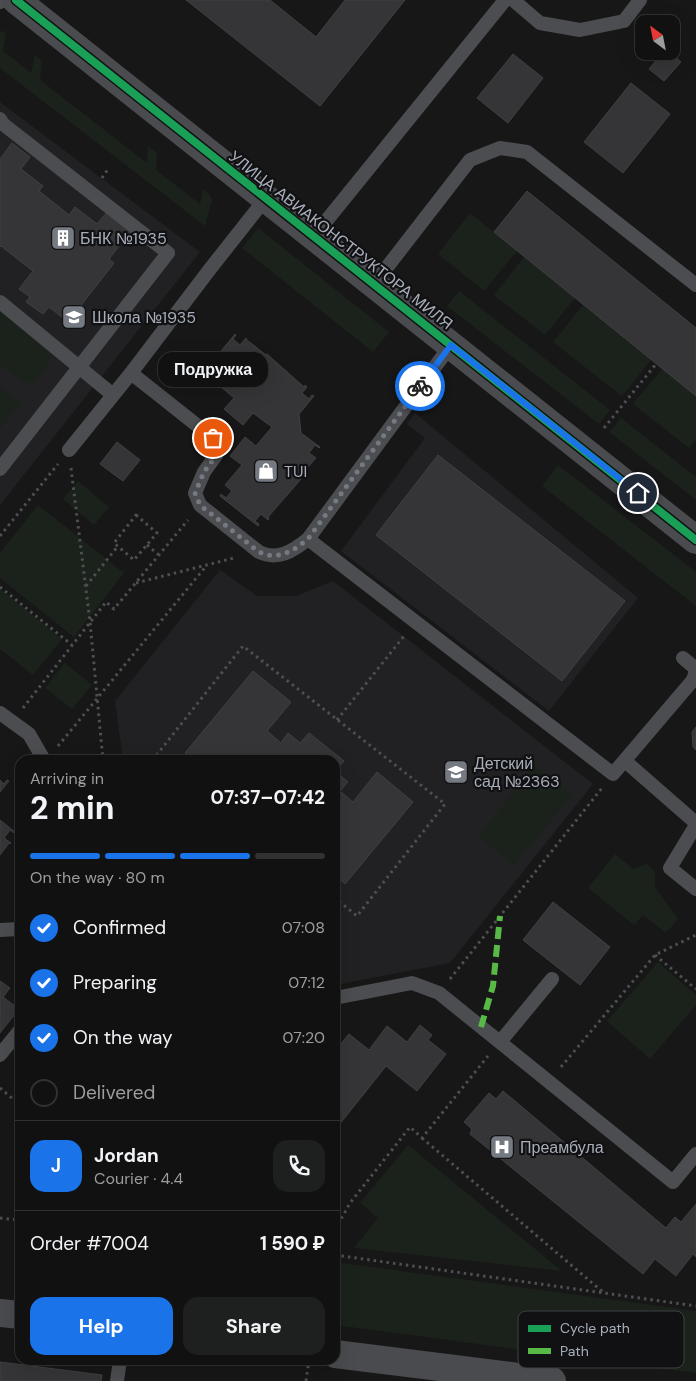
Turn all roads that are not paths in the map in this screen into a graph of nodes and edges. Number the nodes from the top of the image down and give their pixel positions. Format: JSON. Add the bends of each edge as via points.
{"nodes":[{"id":1,"x":16,"y":0,"type":"edge"},
{"id":2,"x":505,"y":0,"type":"edge"},
{"id":3,"x":513,"y":0,"type":"edge"},
{"id":4,"x":640,"y":0,"type":"edge"},
{"id":5,"x":1,"y":123,"type":"edge"},
{"id":6,"x":266,"y":198,"type":"junction"},
{"id":7,"x":314,"y":236,"type":"junction"},
{"id":8,"x":374,"y":284,"type":"junction"},
{"id":9,"x":696,"y":285,"type":"edge"},
{"id":10,"x":0,"y":302,"type":"edge"},
{"id":11,"x":451,"y":345,"type":"junction"},
{"id":12,"x":79,"y":367,"type":"junction"},
{"id":13,"x":131,"y":373,"type":"junction"},
{"id":14,"x":113,"y":396,"type":"junction"},
{"id":15,"x":69,"y":450,"type":"road end"},
{"id":16,"x":0,"y":469,"type":"edge"},
{"id":17,"x":308,"y":539,"type":"junction"},
{"id":18,"x":696,"y":540,"type":"edge"},
{"id":19,"x":683,"y":658,"type":"dead end"},
{"id":20,"x":696,"y":670,"type":"edge"},
{"id":21,"x":0,"y":713,"type":"edge"},
{"id":22,"x":41,"y":755,"type":"edge"},
{"id":23,"x":624,"y":762,"type":"junction"},
{"id":24,"x":696,"y":824,"type":"edge"},
{"id":25,"x":696,"y":889,"type":"edge"},
{"id":26,"x":15,"y":929,"type":"edge"},
{"id":27,"x":0,"y":930,"type":"edge"},
{"id":28,"x":552,"y":979,"type":"dead end"},
{"id":29,"x":340,"y":997,"type":"edge"},
{"id":30,"x":15,"y":1036,"type":"edge"},
{"id":31,"x":496,"y":1046,"type":"junction"},
{"id":32,"x":0,"y":1055,"type":"edge"},
{"id":33,"x":696,"y":1154,"type":"edge"},
{"id":34,"x":0,"y":1313,"type":"edge"},
{"id":35,"x":15,"y":1315,"type":"edge"},
{"id":36,"x":340,"y":1355,"type":"edge"},
{"id":37,"x":119,"y":1365,"type":"edge"},
{"id":38,"x":117,"y":1381,"type":"edge"},
{"id":39,"x":552,"y":1381,"type":"edge"}],
"edges":[{"from":1,"to":6,"type":"street","name":"УЛИЦА АВИАКОНСТРУКТОРА МИЛЯ"},
{"from":2,"to":7,"type":"lane"},
{"from":3,"to":4,"type":"lane","via":[[540,23],[580,30],[624,21]]},
{"from":5,"to":12,"type":"lane","via":[[168,253]]},
{"from":6,"to":7,"type":"street","name":"УЛИЦА АВИАКОНСТРУКТОРА МИЛЯ"},
{"from":6,"to":13,"type":"lane"},
{"from":7,"to":8,"type":"street","name":"УЛИЦА АВИАКОНСТРУКТОРА МИЛЯ"},
{"from":8,"to":9,"type":"lane","via":[[470,160],[500,148],[527,152]]},
{"from":8,"to":11,"type":"street","name":"УЛИЦА АВИАКОНСТРУКТОРА МИЛЯ"},
{"from":10,"to":12,"type":"lane"},
{"from":11,"to":17,"type":"lane"},
{"from":11,"to":18,"type":"street","name":"УЛИЦА АВИАКОНСТРУКТОРА МИЛЯ"},
{"from":12,"to":14,"type":"lane"},
{"from":12,"to":16,"type":"lane"},
{"from":13,"to":14,"type":"lane"},
{"from":13,"to":17,"type":"lane","via":[[213,438],[218,446],[217,454],[195,493],[200,505],[266,555],[293,551]]},
{"from":14,"to":15,"type":"lane"},
{"from":17,"to":23,"type":"lane","via":[[613,774]]},
{"from":19,"to":20,"type":"lane"},
{"from":20,"to":23,"type":"lane","via":[[692,680]]},
{"from":21,"to":22,"type":"lane","via":[[29,734]]},
{"from":23,"to":24,"type":"lane"},
{"from":24,"to":25,"type":"lane","via":[[670,868]]},
{"from":26,"to":27,"type":"lane"},
{"from":28,"to":31,"type":"lane"},
{"from":29,"to":31,"type":"lane","via":[[412,983],[439,993]]},
{"from":30,"to":32,"type":"lane"},
{"from":31,"to":33,"type":"lane","via":[[549,1082],[673,1182]]},
{"from":34,"to":35,"type":"street"},
{"from":36,"to":39,"type":"street"},
{"from":37,"to":38,"type":"lane"}]}
